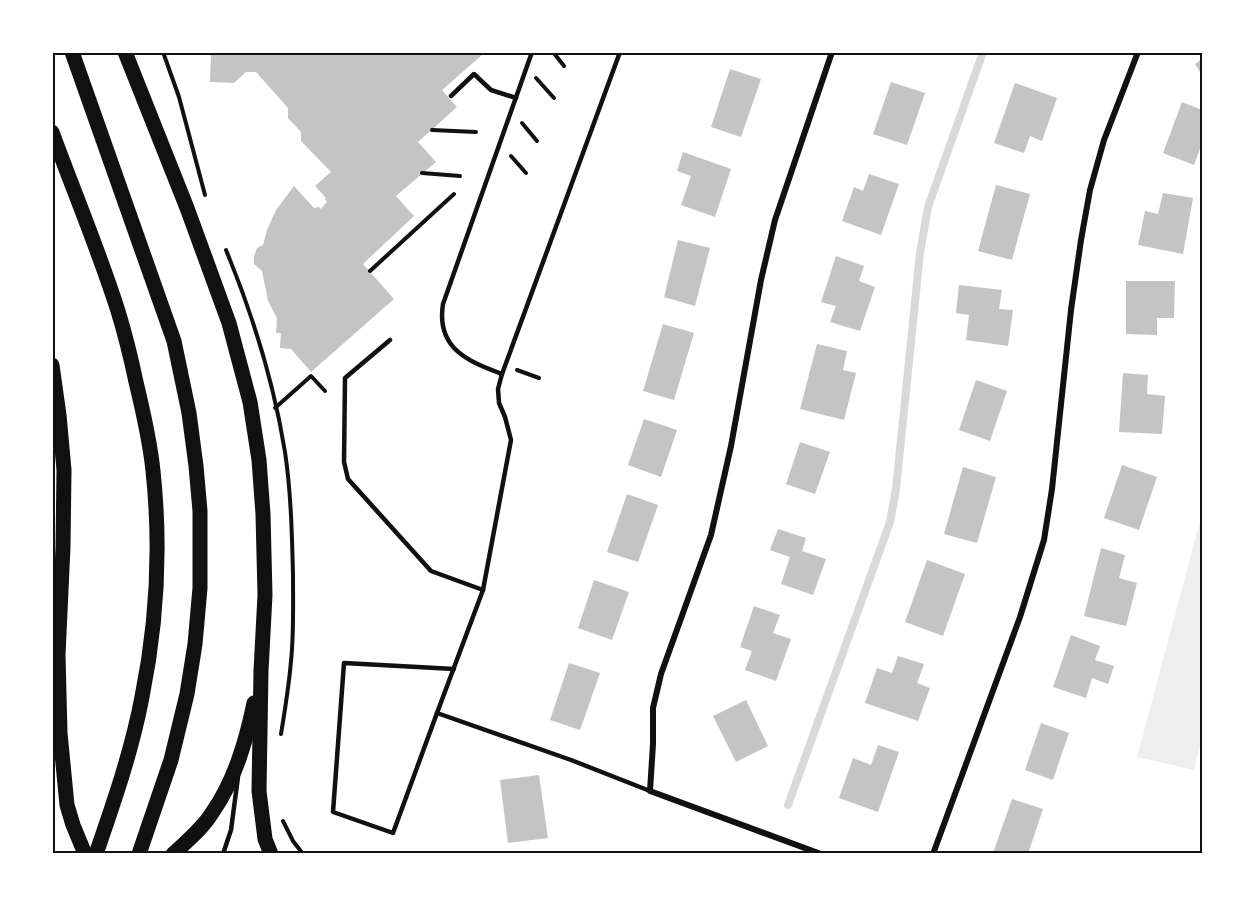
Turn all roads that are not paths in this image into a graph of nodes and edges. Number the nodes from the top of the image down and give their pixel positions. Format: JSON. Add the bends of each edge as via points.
{"nodes":[{"id":1,"x":72,"y":52,"type":"edge"},
{"id":2,"x":124,"y":52,"type":"edge"},
{"id":3,"x":532,"y":52,"type":"edge"},
{"id":4,"x":620,"y":52,"type":"edge"},
{"id":5,"x":832,"y":52,"type":"edge"},
{"id":6,"x":1138,"y":52,"type":"edge"},
{"id":7,"x":451,"y":96,"type":"dead end"},
{"id":8,"x":516,"y":98,"type":"junction"},
{"id":9,"x":52,"y":132,"type":"edge"},
{"id":10,"x":390,"y":340,"type":"dead end"},
{"id":11,"x":52,"y":365,"type":"edge"},
{"id":12,"x":502,"y":374,"type":"junction"},
{"id":13,"x":483,"y":590,"type":"junction"},
{"id":14,"x":58,"y":655,"type":"junction"},
{"id":15,"x":454,"y":669,"type":"junction"},
{"id":16,"x":261,"y":671,"type":"junction"},
{"id":17,"x":52,"y":678,"type":"edge"},
{"id":18,"x":437,"y":713,"type":"junction"},
{"id":19,"x":243,"y":747,"type":"junction"},
{"id":20,"x":650,"y":791,"type":"junction"},
{"id":21,"x":85,"y":854,"type":"edge"},
{"id":22,"x":96,"y":854,"type":"edge"},
{"id":23,"x":139,"y":854,"type":"edge"},
{"id":24,"x":173,"y":854,"type":"edge"},
{"id":25,"x":223,"y":854,"type":"edge"},
{"id":26,"x":271,"y":854,"type":"edge"},
{"id":27,"x":821,"y":854,"type":"edge"},
{"id":28,"x":933,"y":854,"type":"edge"}],
"edges":[{"from":1,"to":23,"type":"main road","via":[[174,341],[189,413],[200,511],[200,588],[187,694],[171,760]]},
{"from":2,"to":16,"type":"main road","via":[[229,323],[250,402],[263,514],[265,595]]},
{"from":3,"to":8,"type":"lane"},
{"from":4,"to":12,"type":"lane"},
{"from":5,"to":20,"type":"street","via":[[776,220],[711,535],[658,686],[653,708]]},
{"from":6,"to":28,"type":"street","via":[[1104,140],[1090,190],[1071,310],[1044,540],[1020,618]]},
{"from":7,"to":8,"type":"lane","via":[[474,74],[491,90]]},
{"from":8,"to":12,"type":"lane","via":[[441,317],[449,343],[460,354]]},
{"from":9,"to":22,"type":"main road","via":[[119,313],[146,423],[157,514],[156,584],[142,696],[131,746]]},
{"from":10,"to":13,"type":"lane","via":[[345,378],[344,462],[348,479],[431,571]]},
{"from":11,"to":14,"type":"main road","via":[[64,470]]},
{"from":12,"to":13,"type":"lane","via":[[499,404],[511,440]]},
{"from":13,"to":15,"type":"lane"},
{"from":14,"to":17,"type":"main road"},
{"from":14,"to":21,"type":"main road","via":[[67,805]]},
{"from":15,"to":18,"type":"lane"},
{"from":15,"to":18,"type":"lane","via":[[344,663],[333,812],[393,833]]},
{"from":16,"to":19,"type":"main road"},
{"from":16,"to":26,"type":"main road","via":[[259,791],[265,839]]},
{"from":18,"to":20,"type":"lane"},
{"from":19,"to":24,"type":"main road","via":[[212,814]]},
{"from":19,"to":25,"type":"lane","via":[[231,830]]},
{"from":20,"to":27,"type":"street"}]}
